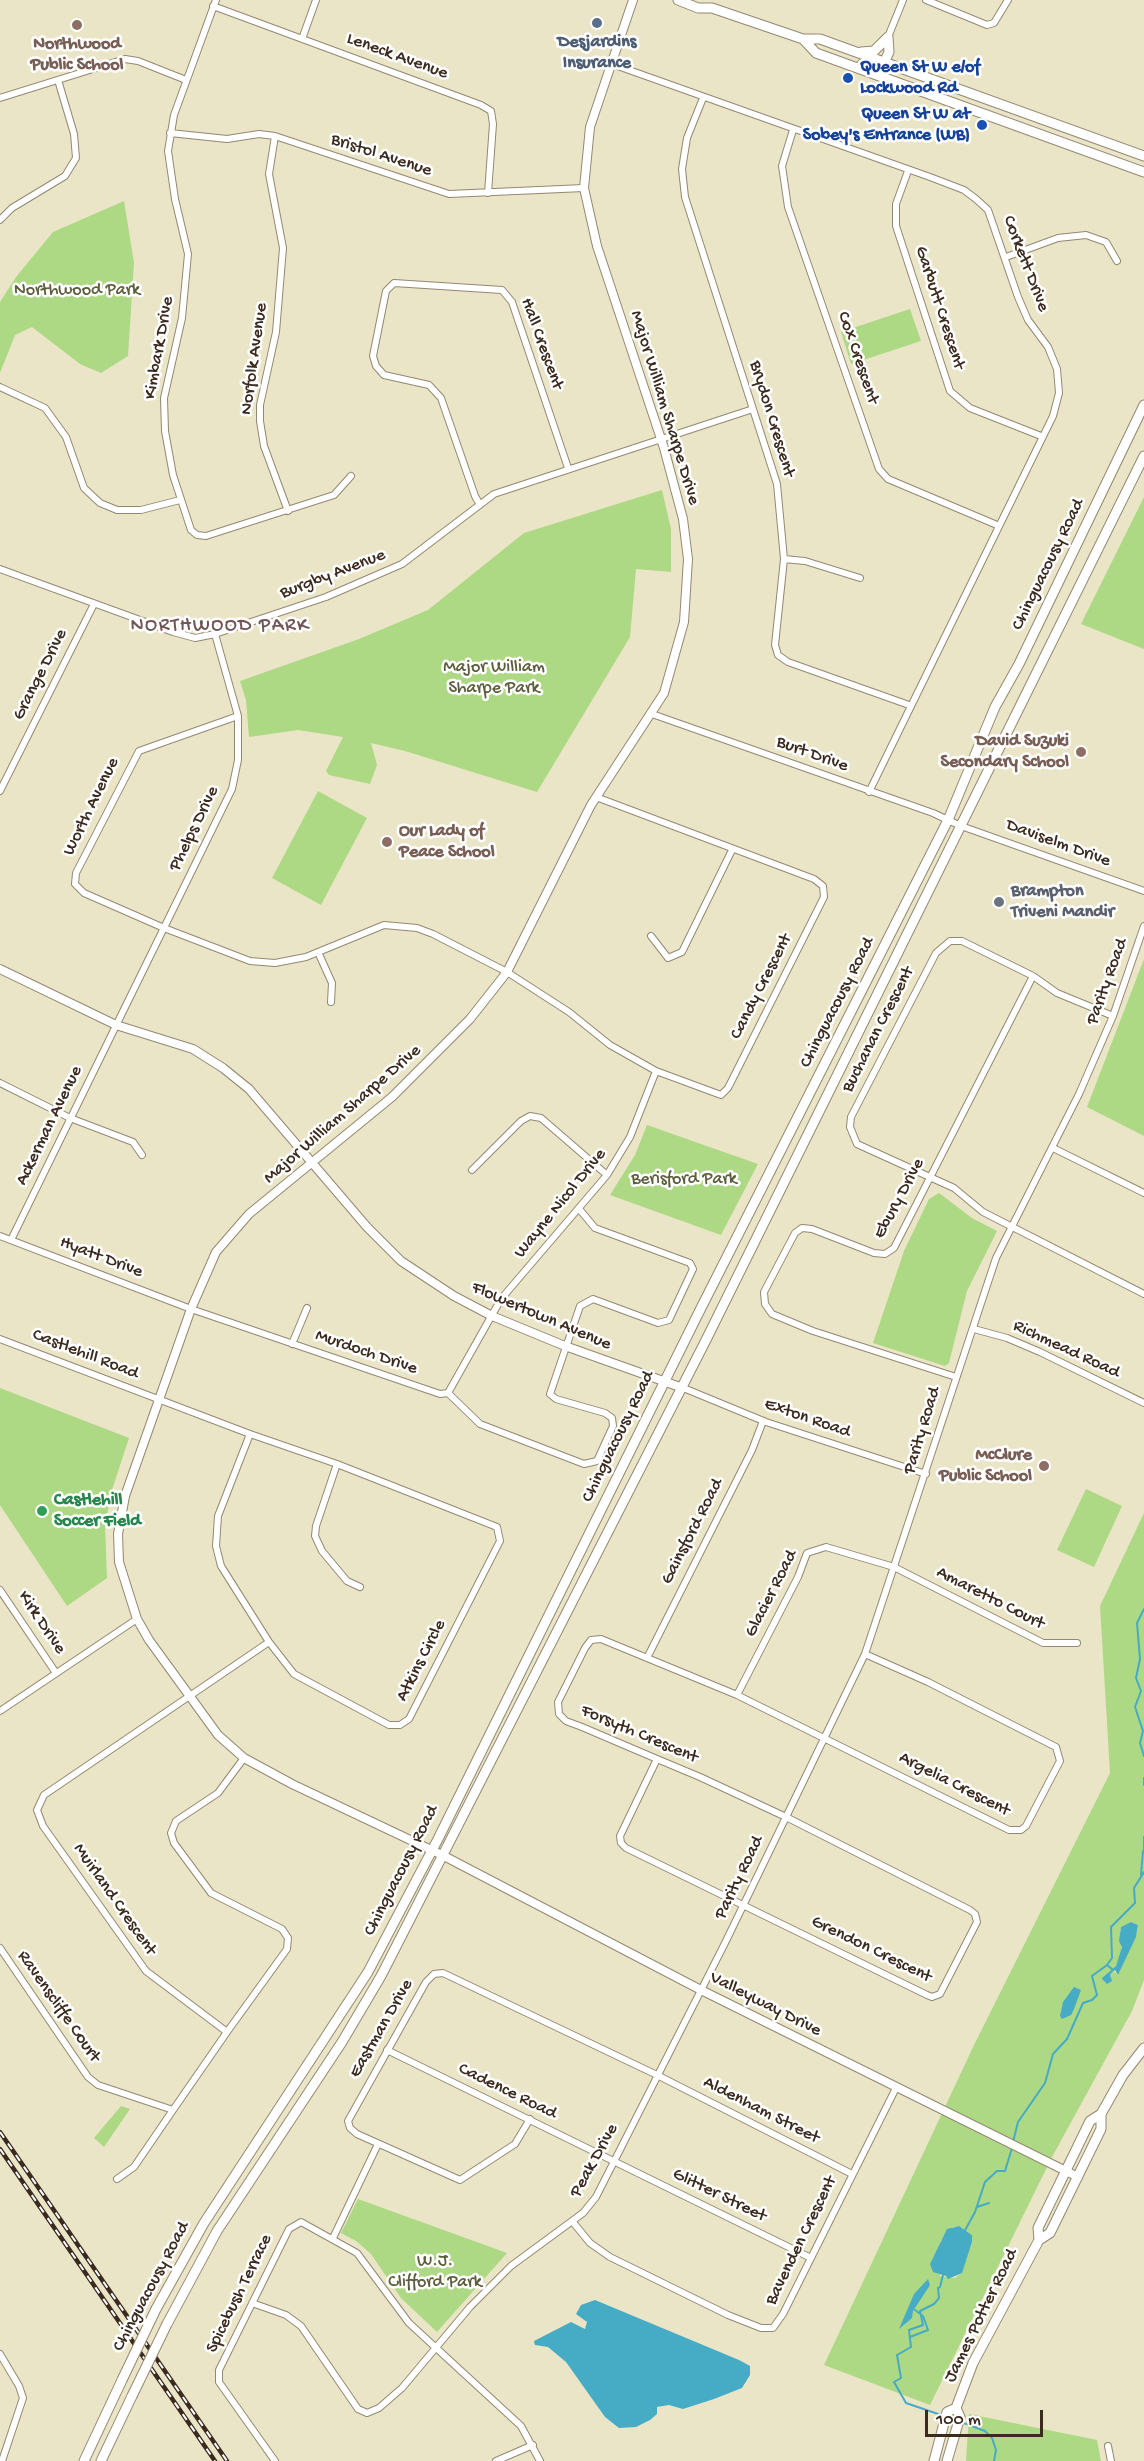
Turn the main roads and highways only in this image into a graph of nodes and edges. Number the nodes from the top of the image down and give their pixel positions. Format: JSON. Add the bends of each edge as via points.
{"nodes":[{"id":1,"x":678,"y":0,"type":"edge"},
{"id":2,"x":709,"y":4,"type":"edge"},
{"id":3,"x":803,"y":39,"type":"junction"},
{"id":4,"x":839,"y":46,"type":"junction"},
{"id":5,"x":816,"y":53,"type":"junction"},
{"id":6,"x":884,"y":63,"type":"junction"},
{"id":7,"x":1032,"y":116,"type":"junction"},
{"id":8,"x":1028,"y":130,"type":"junction"},
{"id":9,"x":1144,"y":156,"type":"edge"},
{"id":10,"x":1144,"y":172,"type":"edge"},
{"id":11,"x":1144,"y":405,"type":"edge"},
{"id":12,"x":1144,"y":456,"type":"edge"},
{"id":13,"x":1144,"y":2048,"type":"edge"},
{"id":14,"x":1101,"y":2114,"type":"junction"},
{"id":15,"x":1039,"y":2240,"type":"junction"},
{"id":16,"x":956,"y":2408,"type":"junction"},
{"id":17,"x":84,"y":2461,"type":"edge"},
{"id":18,"x":101,"y":2461,"type":"edge"},
{"id":19,"x":934,"y":2461,"type":"edge"},
{"id":20,"x":947,"y":2461,"type":"edge"}],
"edges":[{"from":1,"to":2,"type":"main road","via":[[698,8]]},
{"from":2,"to":3,"type":"main road"},
{"from":3,"to":4,"type":"main road","via":[[820,39]]},
{"from":3,"to":5,"type":"main road"},
{"from":4,"to":6,"type":"main road"},
{"from":4,"to":6,"type":"main road","via":[[866,54],[888,37],[889,52]]},
{"from":5,"to":6,"type":"main road","via":[[822,49],[873,68]]},
{"from":5,"to":8,"type":"main road"},
{"from":6,"to":7,"type":"main road"},
{"from":7,"to":8,"type":"main road"},
{"from":7,"to":9,"type":"main road"},
{"from":8,"to":10,"type":"main road"},
{"from":11,"to":17,"type":"main road","name":"Chinguacousy Road","bridge":true,"via":[[995,707],[948,820],[432,1850],[368,1972],[204,2223],[156,2308]]},
{"from":12,"to":18,"type":"main road","name":"Chinguacousy Road","bridge":true,"via":[[381,1976],[217,2231]]},
{"from":13,"to":14,"type":"main road","name":"James Potter Road","via":[[1123,2074]]},
{"from":14,"to":15,"type":"main road","name":"James Potter Road","via":[[1101,2129],[1078,2177],[1050,2232]]},
{"from":14,"to":15,"type":"main road","name":"James Potter Road","via":[[1090,2121],[1065,2171],[1038,2228]]},
{"from":15,"to":16,"type":"main road","name":"James Potter Road","via":[[978,2354]]},
{"from":16,"to":19,"type":"main road","name":"James Potter Road","via":[[947,2412]]},
{"from":16,"to":20,"type":"main road","name":"James Potter Road","via":[[960,2417]]}]}
